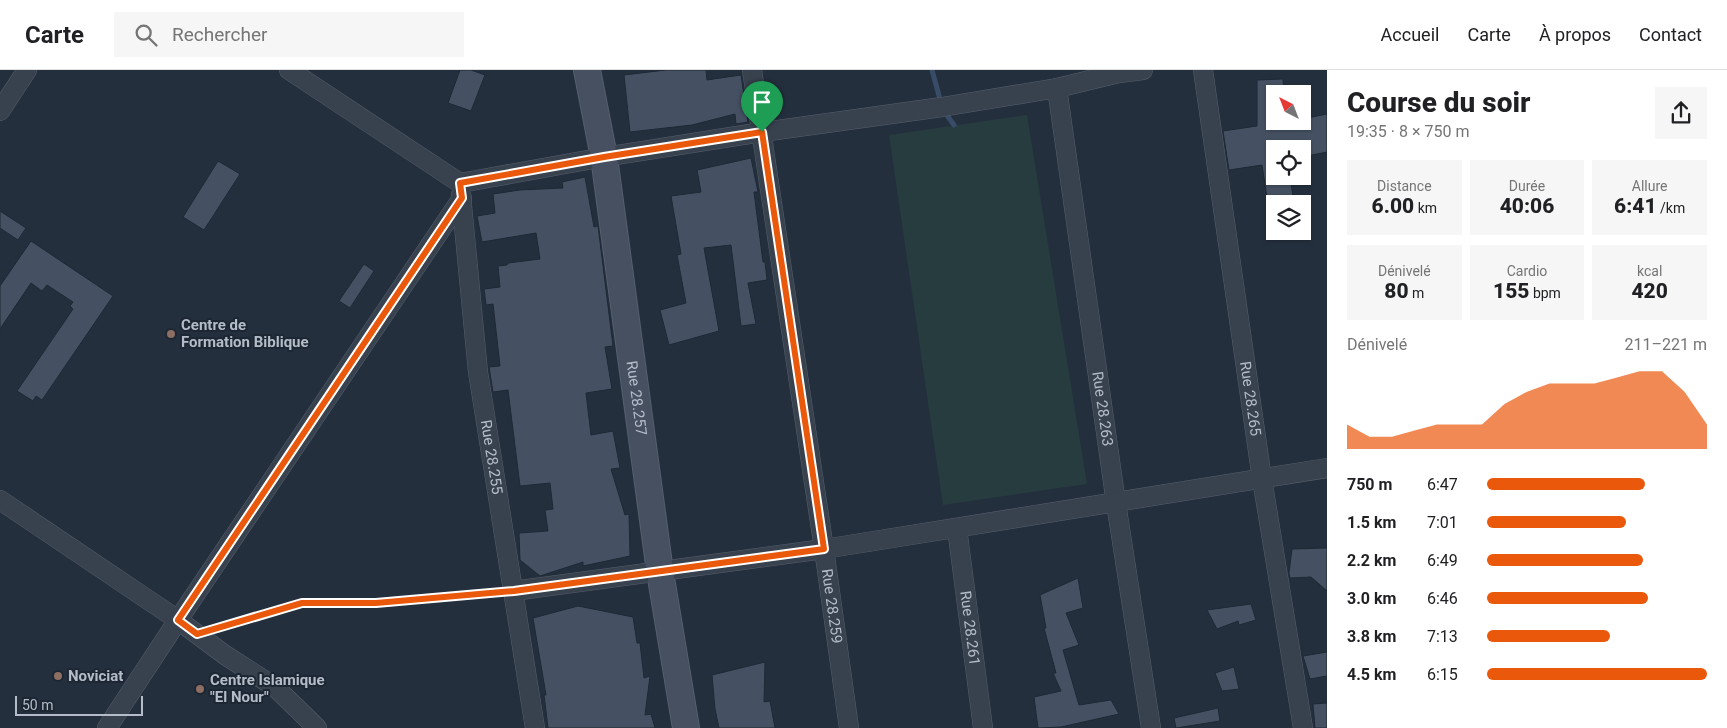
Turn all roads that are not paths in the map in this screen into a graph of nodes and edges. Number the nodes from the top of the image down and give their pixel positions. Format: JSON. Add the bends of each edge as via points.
{"nodes":[{"id":1,"x":27,"y":70,"type":"edge"},
{"id":2,"x":289,"y":70,"type":"edge"},
{"id":3,"x":587,"y":70,"type":"edge"},
{"id":4,"x":752,"y":70,"type":"edge"},
{"id":5,"x":1143,"y":70,"type":"edge"},
{"id":6,"x":1203,"y":70,"type":"edge"},
{"id":7,"x":1057,"y":88,"type":"junction"},
{"id":8,"x":0,"y":111,"type":"edge"},
{"id":9,"x":762,"y":132,"type":"junction"},
{"id":10,"x":604,"y":157,"type":"junction"},
{"id":11,"x":461,"y":191,"type":"junction"},
{"id":12,"x":1327,"y":468,"type":"edge"},
{"id":13,"x":1262,"y":479,"type":"junction"},
{"id":14,"x":0,"y":500,"type":"edge"},
{"id":15,"x":1116,"y":503,"type":"junction"},
{"id":16,"x":958,"y":528,"type":"junction"},
{"id":17,"x":824,"y":549,"type":"junction"},
{"id":18,"x":660,"y":572,"type":"junction"},
{"id":19,"x":514,"y":591,"type":"junction"},
{"id":20,"x":178,"y":620,"type":"junction"},
{"id":21,"x":107,"y":728,"type":"edge"},
{"id":22,"x":317,"y":728,"type":"edge"},
{"id":23,"x":535,"y":728,"type":"edge"},
{"id":24,"x":686,"y":728,"type":"edge"},
{"id":25,"x":849,"y":728,"type":"edge"},
{"id":26,"x":983,"y":728,"type":"edge"},
{"id":27,"x":1151,"y":728,"type":"edge"},
{"id":28,"x":1303,"y":728,"type":"edge"}],
"edges":[{"from":1,"to":8,"type":"street"},
{"from":2,"to":11,"type":"street"},
{"from":3,"to":10,"type":"street","name":"Rue 28.257"},
{"from":4,"to":9,"type":"street","name":"Rue 28.259"},
{"from":5,"to":7,"type":"street"},
{"from":6,"to":13,"type":"street","name":"Rue 28.265"},
{"from":7,"to":9,"type":"street"},
{"from":7,"to":15,"type":"street","name":"Rue 28.263"},
{"from":9,"to":10,"type":"street"},
{"from":9,"to":17,"type":"street","name":"Rue 28.259"},
{"from":10,"to":11,"type":"street"},
{"from":10,"to":18,"type":"street","name":"Rue 28.257"},
{"from":11,"to":19,"type":"street","name":"Rue 28.255","via":[[478,372]]},
{"from":11,"to":20,"type":"street"},
{"from":12,"to":13,"type":"street"},
{"from":13,"to":15,"type":"street"},
{"from":13,"to":28,"type":"street","name":"Rue 28.265"},
{"from":14,"to":20,"type":"street"},
{"from":15,"to":16,"type":"street"},
{"from":15,"to":27,"type":"street","name":"Rue 28.263"},
{"from":16,"to":17,"type":"street"},
{"from":16,"to":26,"type":"street","name":"Rue 28.261"},
{"from":17,"to":18,"type":"street"},
{"from":17,"to":25,"type":"street","name":"Rue 28.259"},
{"from":18,"to":19,"type":"street"},
{"from":18,"to":24,"type":"street","name":"Rue 28.257"},
{"from":19,"to":23,"type":"street","name":"Rue 28.255"},
{"from":20,"to":21,"type":"street"},
{"from":20,"to":22,"type":"street","via":[[275,687]]}]}
